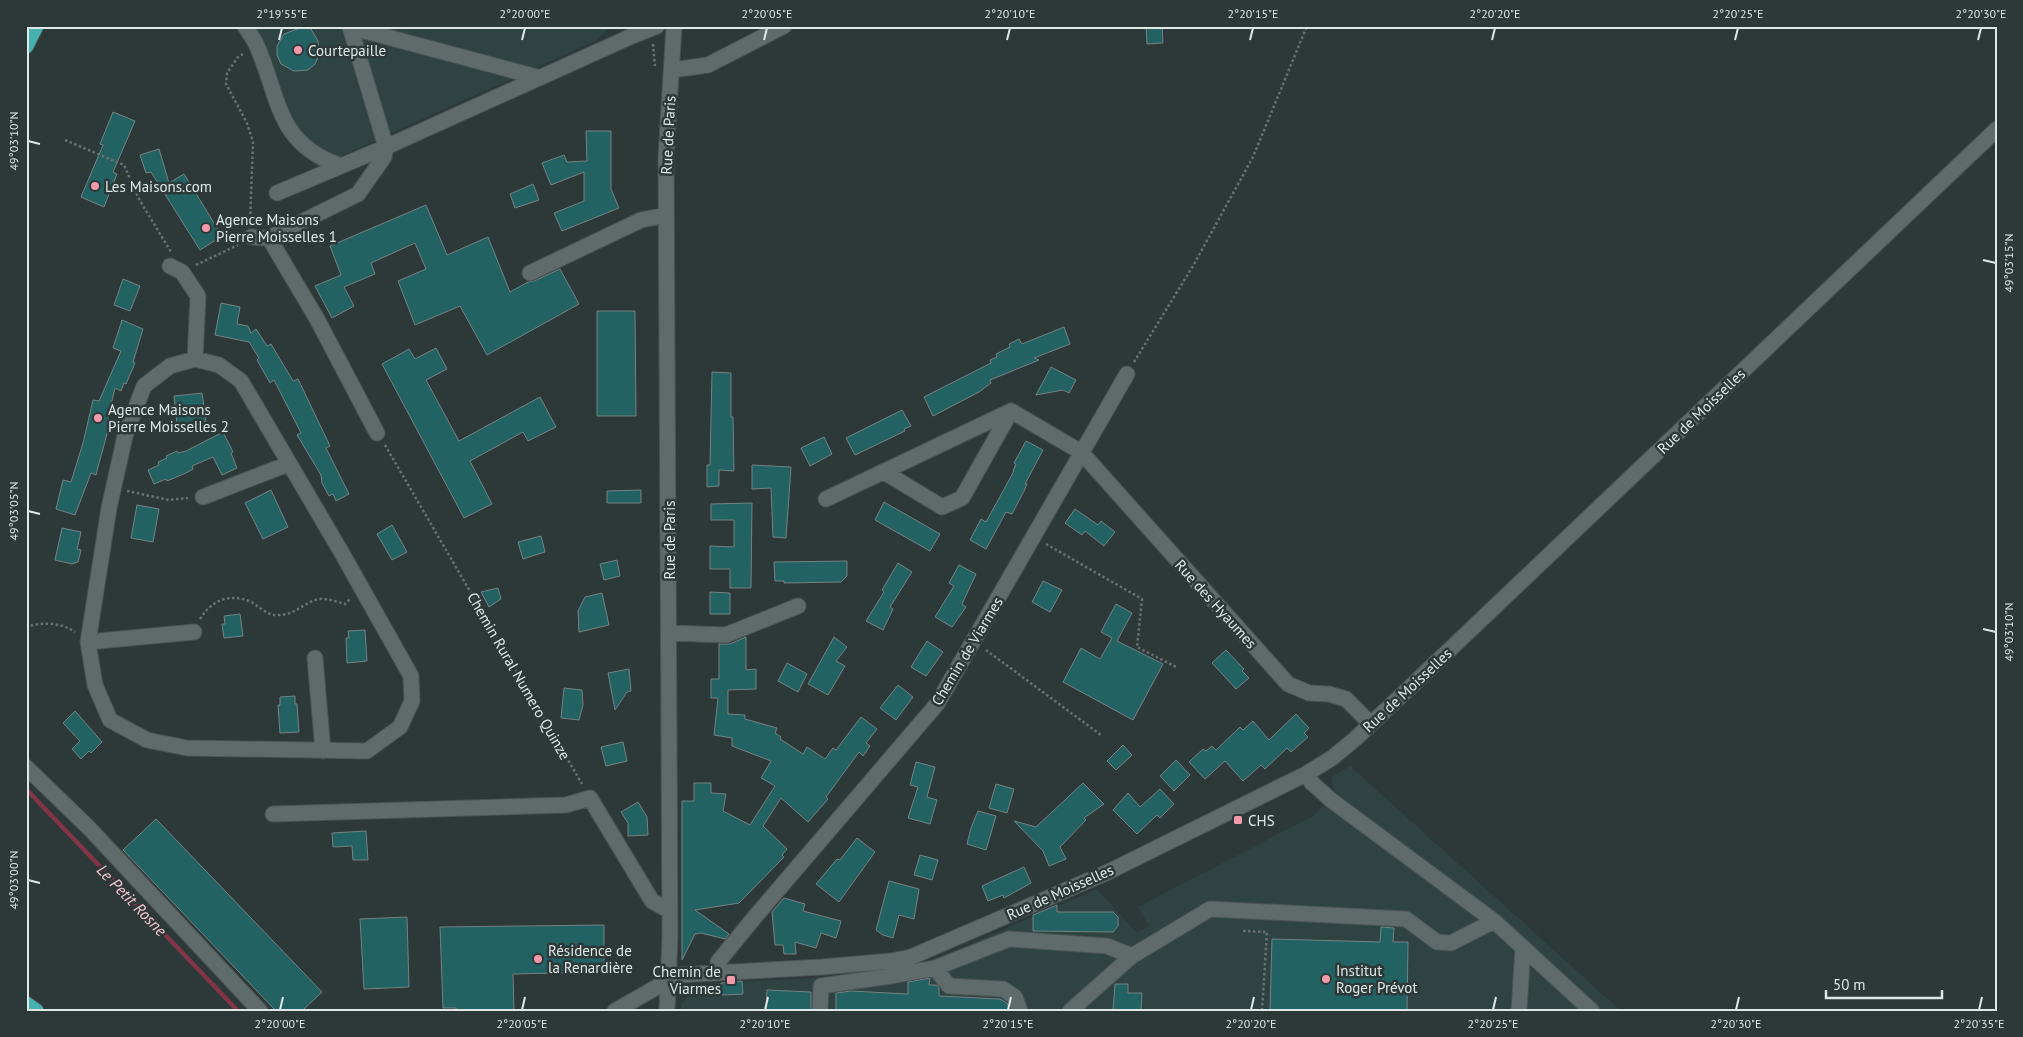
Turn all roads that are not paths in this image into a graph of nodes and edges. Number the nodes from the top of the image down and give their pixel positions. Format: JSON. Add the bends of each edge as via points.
{"nodes":[{"id":1,"x":36,"y":26,"type":"edge"},
{"id":2,"x":245,"y":26,"type":"edge"},
{"id":3,"x":657,"y":26,"type":"edge"},
{"id":4,"x":674,"y":26,"type":"edge"},
{"id":5,"x":784,"y":26,"type":"edge"},
{"id":6,"x":637,"y":31,"type":"edge"},
{"id":7,"x":26,"y":46,"type":"edge"},
{"id":8,"x":672,"y":70,"type":"junction"},
{"id":9,"x":537,"y":77,"type":"junction"},
{"id":10,"x":1997,"y":129,"type":"edge"},
{"id":11,"x":386,"y":147,"type":"junction"},
{"id":12,"x":339,"y":166,"type":"junction"},
{"id":13,"x":277,"y":193,"type":"dead end"},
{"id":14,"x":666,"y":215,"type":"junction"},
{"id":15,"x":250,"y":237,"type":"road end"},
{"id":16,"x":269,"y":238,"type":"junction"},
{"id":17,"x":176,"y":269,"type":"road end"},
{"id":18,"x":530,"y":273,"type":"dead end"},
{"id":19,"x":194,"y":359,"type":"junction"},
{"id":20,"x":1127,"y":374,"type":"road end"},
{"id":21,"x":1011,"y":411,"type":"junction"},
{"id":22,"x":377,"y":433,"type":"road end"},
{"id":23,"x":1081,"y":452,"type":"junction"},
{"id":24,"x":288,"y":464,"type":"junction"},
{"id":25,"x":884,"y":472,"type":"junction"},
{"id":26,"x":203,"y":497,"type":"road end"},
{"id":27,"x":826,"y":499,"type":"dead end"},
{"id":28,"x":798,"y":606,"type":"dead end"},
{"id":29,"x":194,"y":632,"type":"road end"},
{"id":30,"x":669,"y":633,"type":"junction"},
{"id":31,"x":88,"y":642,"type":"junction"},
{"id":32,"x":315,"y":658,"type":"dead end"},
{"id":33,"x":1370,"y":724,"type":"junction"},
{"id":34,"x":323,"y":751,"type":"junction"},
{"id":35,"x":26,"y":766,"type":"edge"},
{"id":36,"x":1306,"y":774,"type":"junction"},
{"id":37,"x":273,"y":814,"type":"dead end"},
{"id":38,"x":670,"y":911,"type":"junction"},
{"id":39,"x":1494,"y":921,"type":"junction"},
{"id":40,"x":1523,"y":947,"type":"junction"},
{"id":41,"x":1132,"y":956,"type":"junction"},
{"id":42,"x":936,"y":968,"type":"junction"},
{"id":43,"x":717,"y":972,"type":"junction"},
{"id":44,"x":668,"y":996,"type":"edge"},
{"id":45,"x":26,"y":1004,"type":"edge"},
{"id":46,"x":1084,"y":1005,"type":"edge"},
{"id":47,"x":36,"y":1011,"type":"edge"},
{"id":48,"x":260,"y":1011,"type":"edge"},
{"id":49,"x":615,"y":1011,"type":"edge"},
{"id":50,"x":820,"y":1011,"type":"edge"},
{"id":51,"x":1020,"y":1011,"type":"edge"},
{"id":52,"x":1070,"y":1011,"type":"edge"},
{"id":53,"x":1519,"y":1011,"type":"edge"},
{"id":54,"x":1592,"y":1011,"type":"edge"}],
"edges":[{"from":1,"to":7,"type":"highway"},
{"from":2,"to":12,"type":"street","via":[[256,43],[279,110],[291,132],[308,150]]},
{"from":3,"to":6,"type":"street"},
{"from":4,"to":8,"type":"street","name":"Rue de Paris"},
{"from":5,"to":8,"type":"street","via":[[708,65]]},
{"from":6,"to":9,"type":"street"},
{"from":8,"to":14,"type":"street","name":"Rue de Paris"},
{"from":9,"to":11,"type":"street"},
{"from":9,"to":11,"type":"street","via":[[350,28]]},
{"from":10,"to":33,"type":"street","name":"Rue de Moisselles"},
{"from":11,"to":12,"type":"street"},
{"from":11,"to":16,"type":"street","via":[[384,157],[358,194]]},
{"from":12,"to":13,"type":"street"},
{"from":14,"to":18,"type":"street","via":[[641,220]]},
{"from":14,"to":30,"type":"street","name":"Rue de Paris"},
{"from":15,"to":16,"type":"street"},
{"from":16,"to":22,"type":"street","via":[[317,319]]},
{"from":17,"to":19,"type":"street","via":[[198,296]]},
{"from":19,"to":24,"type":"street","via":[[218,365],[241,381]]},
{"from":19,"to":31,"type":"street","via":[[170,366],[144,386],[126,436],[113,488]]},
{"from":20,"to":23,"type":"street","name":"Chemin de Viarmes"},
{"from":21,"to":23,"type":"street","name":"Rue des Hyaumes"},
{"from":21,"to":25,"type":"street"},
{"from":21,"to":25,"type":"street","via":[[962,498],[942,506]]},
{"from":23,"to":33,"type":"street","name":"Rue des Hyaumes","via":[[1288,684],[1309,693],[1346,699]]},
{"from":23,"to":43,"type":"street","name":"Chemin de Viarmes","via":[[937,704],[754,918],[718,962]]},
{"from":24,"to":26,"type":"street"},
{"from":24,"to":34,"type":"street","via":[[410,676],[412,701],[400,727],[368,751]]},
{"from":25,"to":27,"type":"street"},
{"from":28,"to":30,"type":"street","via":[[726,635]]},
{"from":29,"to":31,"type":"street"},
{"from":30,"to":38,"type":"street","name":"Rue de Paris"},
{"from":31,"to":34,"type":"street","via":[[95,685],[110,720],[147,740],[187,748]]},
{"from":32,"to":34,"type":"street"},
{"from":33,"to":36,"type":"street","name":"Rue de Moisselles","via":[[1332,758]]},
{"from":35,"to":48,"type":"street","via":[[89,828]]},
{"from":36,"to":39,"type":"street","via":[[1331,800]]},
{"from":36,"to":43,"type":"street","name":"Rue de Moisselles","via":[[1106,873],[911,957],[822,967]]},
{"from":37,"to":38,"type":"street","via":[[566,806],[590,798],[652,902]]},
{"from":38,"to":44,"type":"street","name":"Rue de Paris"},
{"from":39,"to":40,"type":"street"},
{"from":39,"to":41,"type":"street","via":[[1445,944],[1437,942],[1406,919],[1210,908]]},
{"from":40,"to":53,"type":"street"},
{"from":40,"to":54,"type":"street"},
{"from":41,"to":42,"type":"street","via":[[1107,946],[1009,939]]},
{"from":41,"to":46,"type":"street"},
{"from":42,"to":50,"type":"street","via":[[821,986]]},
{"from":42,"to":51,"type":"street","via":[[949,986],[1003,988],[1015,997]]},
{"from":43,"to":44,"type":"street","name":"Rue de Moisselles","via":[[678,975]]},
{"from":44,"to":49,"type":"street","name":"Rue de Moisselles"},
{"from":45,"to":47,"type":"highway"},
{"from":46,"to":52,"type":"street"}]}
